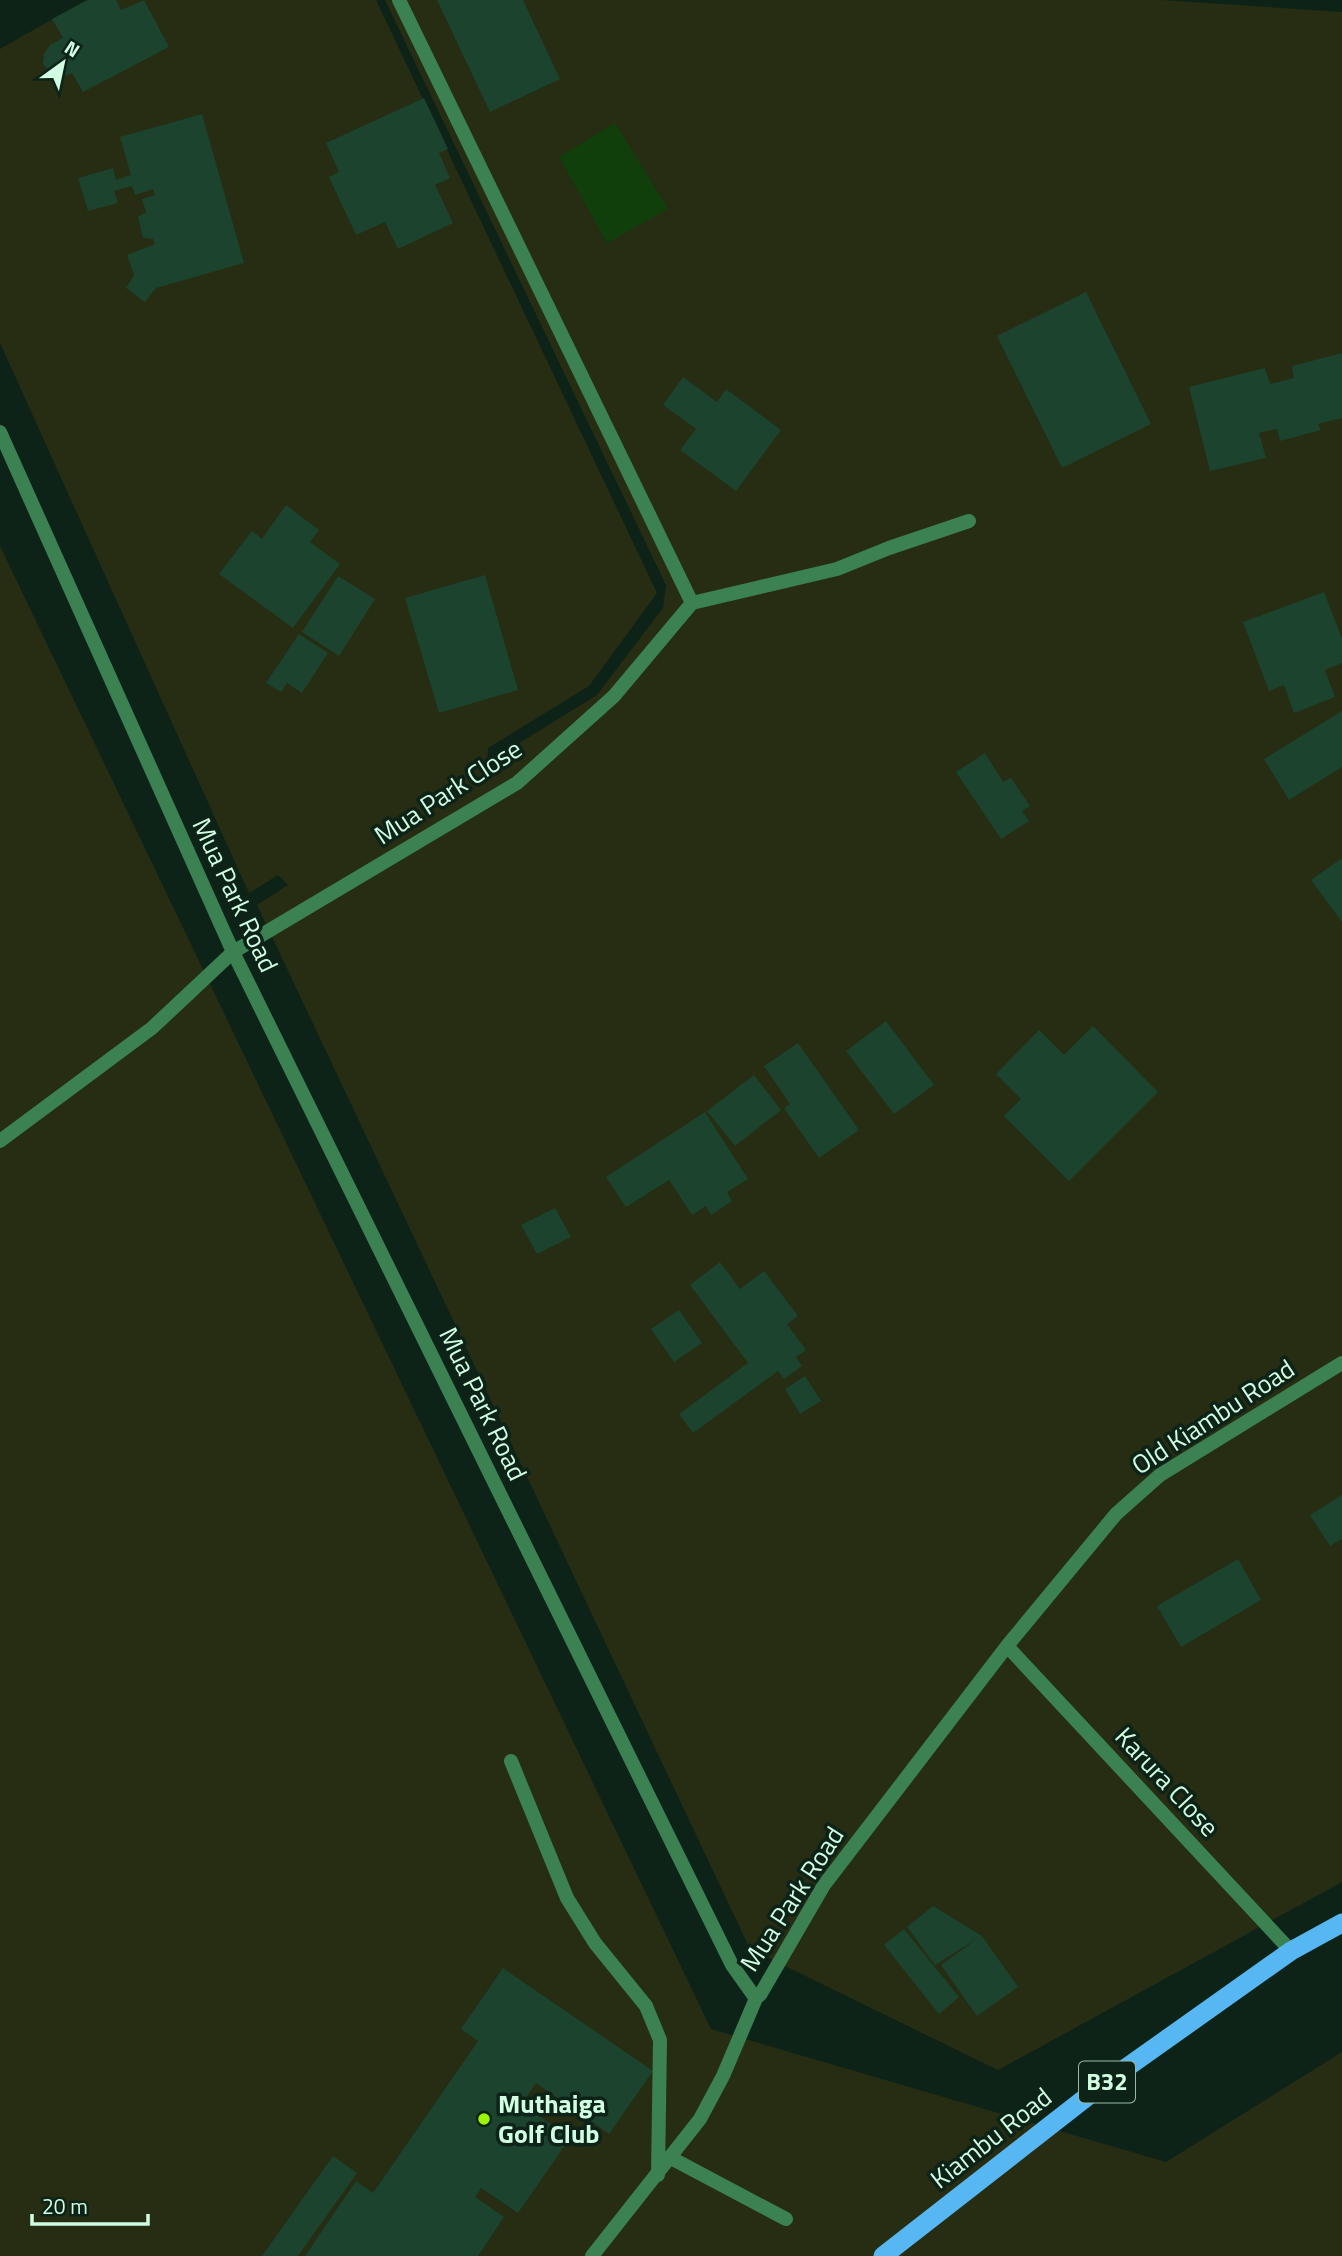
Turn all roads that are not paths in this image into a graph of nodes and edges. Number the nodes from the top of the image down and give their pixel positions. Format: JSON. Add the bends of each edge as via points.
{"nodes":[{"id":1,"x":399,"y":0,"type":"edge"},
{"id":2,"x":0,"y":432,"type":"edge"},
{"id":3,"x":969,"y":521,"type":"dead end"},
{"id":4,"x":692,"y":603,"type":"junction"},
{"id":5,"x":233,"y":952,"type":"junction"},
{"id":6,"x":0,"y":1141,"type":"edge"},
{"id":7,"x":1342,"y":1363,"type":"edge"},
{"id":8,"x":1007,"y":1646,"type":"junction"},
{"id":9,"x":511,"y":1761,"type":"dead end"},
{"id":10,"x":1342,"y":1923,"type":"edge"},
{"id":11,"x":1292,"y":1951,"type":"junction"},
{"id":12,"x":757,"y":1996,"type":"junction"},
{"id":13,"x":671,"y":2158,"type":"junction"},
{"id":14,"x":658,"y":2175,"type":"junction"},
{"id":15,"x":786,"y":2219,"type":"dead end"},
{"id":16,"x":592,"y":2256,"type":"edge"},
{"id":17,"x":883,"y":2256,"type":"edge"}],
"edges":[{"from":1,"to":4,"type":"street"},
{"from":2,"to":5,"type":"street","name":"Mua Park Road"},
{"from":3,"to":4,"type":"street","via":[[838,569]]},
{"from":4,"to":5,"type":"street","name":"Mua Park Close","via":[[614,696],[517,783]]},
{"from":5,"to":6,"type":"street","name":"Mua Park Close","via":[[152,1028]]},
{"from":5,"to":12,"type":"street","name":"Mua Park Road","via":[[732,1965],[746,1989]]},
{"from":7,"to":8,"type":"street","name":"Old Kiambu Road","via":[[1150,1483],[1116,1514]]},
{"from":8,"to":11,"type":"street","name":"Karura Close"},
{"from":8,"to":12,"type":"street","name":"Mua Park Road","via":[[824,1885]]},
{"from":9,"to":14,"type":"street","via":[[567,1898],[595,1943],[646,2006],[660,2040]]},
{"from":10,"to":11,"type":"highway","name":"Kiambu Road","number":"B32"},
{"from":11,"to":17,"type":"highway","name":"Kiambu Road","number":"B32","via":[[1102,2085]]},
{"from":12,"to":13,"type":"street","via":[[723,2076],[700,2119]]},
{"from":13,"to":14,"type":"street"},
{"from":13,"to":15,"type":"street"},
{"from":14,"to":16,"type":"street"}]}
